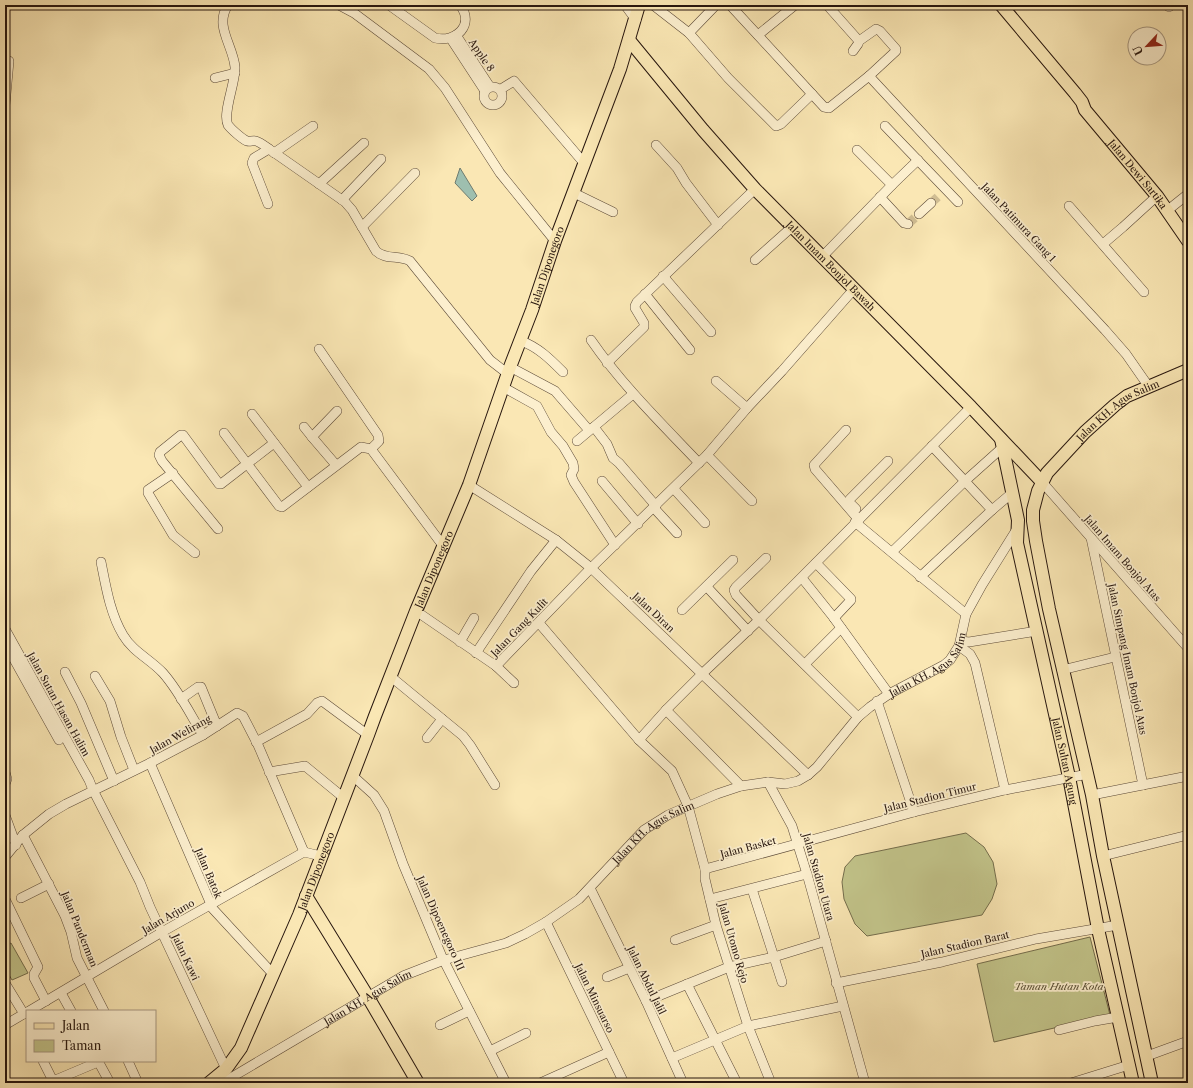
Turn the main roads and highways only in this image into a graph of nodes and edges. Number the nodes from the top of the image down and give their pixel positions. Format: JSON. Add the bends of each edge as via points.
{"nodes":[{"id":1,"x":639,"y":5,"type":"edge"},
{"id":2,"x":991,"y":5,"type":"edge"},
{"id":3,"x":1001,"y":5,"type":"edge"},
{"id":4,"x":629,"y":40,"type":"junction"},
{"id":5,"x":1085,"y":110,"type":"junction"},
{"id":6,"x":1188,"y":241,"type":"edge"},
{"id":7,"x":1188,"y":370,"type":"edge"},
{"id":8,"x":1002,"y":443,"type":"junction"},
{"id":9,"x":1023,"y":462,"type":"junction"},
{"id":10,"x":1007,"y":468,"type":"junction"},
{"id":11,"x":1042,"y":482,"type":"junction"},
{"id":12,"x":1049,"y":609,"type":"junction"},
{"id":13,"x":1033,"y":612,"type":"junction"},
{"id":14,"x":306,"y":896,"type":"junction"},
{"id":15,"x":299,"y":915,"type":"junction"},
{"id":16,"x":321,"y":921,"type":"junction"},
{"id":17,"x":215,"y":1082,"type":"edge"},
{"id":18,"x":418,"y":1083,"type":"edge"},
{"id":19,"x":1133,"y":1083,"type":"edge"},
{"id":20,"x":1152,"y":1083,"type":"edge"}],
"edges":[{"from":1,"to":4,"type":"main road","name":"Jalan Diponegoro"},
{"from":2,"to":5,"type":"main road","name":"Jalan Dewi Sartika","via":[[1069,98]]},
{"from":3,"to":5,"type":"main road","name":"Jalan Dewi Sartika","via":[[1075,92]]},
{"from":4,"to":8,"type":"main road","name":"Jalan Imam Bonjol Bawah","via":[[754,189],[971,407]]},
{"from":4,"to":14,"type":"main road","name":"Jalan Diponegoro","via":[[469,485],[390,676]]},
{"from":5,"to":6,"type":"main road","name":"Jalan Dewi Sartika","via":[[1157,196]]},
{"from":7,"to":11,"type":"main road","name":"Jalan KH. Agus Salim","via":[[1128,396],[1115,405],[1057,461]]},
{"from":8,"to":9,"type":"main road","name":"Jalan Imam Bonjol Bawah"},
{"from":8,"to":10,"type":"main road","name":"Jalan Sultan Agung"},
{"from":9,"to":10,"type":"main road","via":[[1012,460]]},
{"from":9,"to":11,"type":"main road","name":"Jalan Imam Bonjol Bawah"},
{"from":10,"to":13,"type":"main road","name":"Jalan Sultan Agung","via":[[1018,520],[1018,543]]},
{"from":11,"to":12,"type":"main road","name":"Jalan Sultan Agung","via":[[1035,500],[1033,521]]},
{"from":12,"to":13,"type":"main road","via":[[1042,615]]},
{"from":12,"to":20,"type":"main road","name":"Jalan Sultan Agung","via":[[1088,774]]},
{"from":13,"to":19,"type":"main road","name":"Jalan Sultan Agung","via":[[1069,777],[1098,929]]},
{"from":14,"to":15,"type":"main road","name":"Jalan Diponegoro"},
{"from":14,"to":16,"type":"main road"},
{"from":15,"to":16,"type":"main road"},
{"from":15,"to":17,"type":"main road","name":"Jalan Diponegoro","via":[[241,1048]]},
{"from":16,"to":18,"type":"main road"}]}
